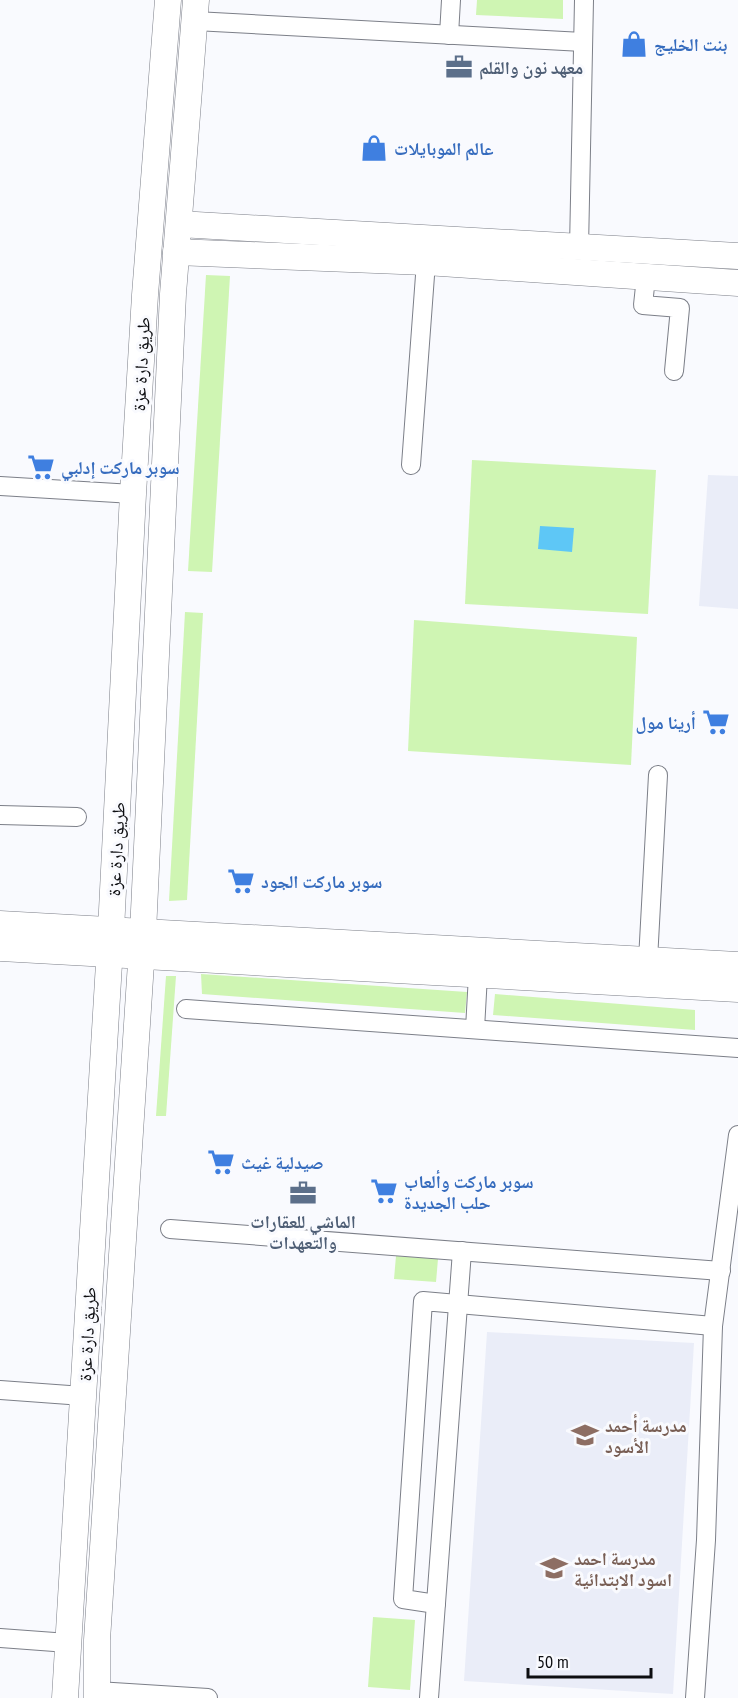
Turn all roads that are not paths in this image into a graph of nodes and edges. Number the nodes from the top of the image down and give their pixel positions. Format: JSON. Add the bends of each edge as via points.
{"nodes":[{"id":1,"x":168,"y":0,"type":"edge"},
{"id":2,"x":451,"y":0,"type":"edge"},
{"id":3,"x":584,"y":0,"type":"edge"},
{"id":4,"x":196,"y":11,"type":"edge"},
{"id":5,"x":449,"y":34,"type":"junction"},
{"id":6,"x":583,"y":42,"type":"junction"},
{"id":7,"x":179,"y":224,"type":"junction"},
{"id":8,"x":579,"y":248,"type":"junction"},
{"id":9,"x":176,"y":252,"type":"junction"},
{"id":10,"x":738,"y":256,"type":"edge"},
{"id":11,"x":426,"y":262,"type":"junction"},
{"id":12,"x":646,"y":277,"type":"junction"},
{"id":13,"x":738,"y":283,"type":"edge"},
{"id":14,"x":173,"y":294,"type":"junction"},
{"id":15,"x":145,"y":295,"type":"junction"},
{"id":16,"x":674,"y":371,"type":"dead end"},
{"id":17,"x":411,"y":465,"type":"dead end"},
{"id":18,"x":0,"y":486,"type":"edge"},
{"id":19,"x":133,"y":494,"type":"junction"},
{"id":20,"x":658,"y":775,"type":"dead end"},
{"id":21,"x":0,"y":815,"type":"edge"},
{"id":22,"x":77,"y":818,"type":"dead end"},
{"id":23,"x":0,"y":924,"type":"edge"},
{"id":24,"x":111,"y":943,"type":"junction"},
{"id":25,"x":142,"y":945,"type":"junction"},
{"id":26,"x":0,"y":948,"type":"edge"},
{"id":27,"x":648,"y":960,"type":"junction"},
{"id":28,"x":738,"y":965,"type":"edge"},
{"id":29,"x":478,"y":975,"type":"junction"},
{"id":30,"x":738,"y":989,"type":"edge"},
{"id":31,"x":186,"y":1009,"type":"dead end"},
{"id":32,"x":475,"y":1029,"type":"junction"},
{"id":33,"x":738,"y":1048,"type":"edge"},
{"id":34,"x":738,"y":1135,"type":"edge"},
{"id":35,"x":170,"y":1229,"type":"dead end"},
{"id":36,"x":462,"y":1251,"type":"junction"},
{"id":37,"x":721,"y":1271,"type":"junction"},
{"id":38,"x":458,"y":1304,"type":"junction"},
{"id":39,"x":713,"y":1326,"type":"junction"},
{"id":40,"x":0,"y":1390,"type":"edge"},
{"id":41,"x":83,"y":1396,"type":"junction"},
{"id":42,"x":436,"y":1604,"type":"junction"},
{"id":43,"x":0,"y":1638,"type":"edge"},
{"id":44,"x":68,"y":1643,"type":"junction"},
{"id":45,"x":97,"y":1695,"type":"edge"},
{"id":46,"x":65,"y":1698,"type":"edge"},
{"id":47,"x":208,"y":1698,"type":"edge"},
{"id":48,"x":429,"y":1698,"type":"edge"},
{"id":49,"x":695,"y":1698,"type":"edge"}],
"edges":[{"from":1,"to":15,"type":"main road","name":"طريق دارة عزة"},
{"from":2,"to":5,"type":"street"},
{"from":3,"to":6,"type":"street"},
{"from":4,"to":5,"type":"street"},
{"from":4,"to":7,"type":"main road"},
{"from":5,"to":6,"type":"street"},
{"from":6,"to":8,"type":"street"},
{"from":7,"to":8,"type":"main road"},
{"from":7,"to":9,"type":"main road"},
{"from":8,"to":10,"type":"main road"},
{"from":9,"to":11,"type":"main road"},
{"from":9,"to":14,"type":"main road"},
{"from":11,"to":12,"type":"main road"},
{"from":11,"to":17,"type":"street"},
{"from":12,"to":13,"type":"main road"},
{"from":12,"to":16,"type":"street","via":[[643,305],[680,308]]},
{"from":14,"to":15,"type":"main road"},
{"from":14,"to":25,"type":"main road"},
{"from":15,"to":19,"type":"main road","name":"طريق دارة عزة"},
{"from":18,"to":19,"type":"street"},
{"from":19,"to":24,"type":"main road","name":"طريق دارة عزة"},
{"from":20,"to":27,"type":"street"},
{"from":21,"to":22,"type":"street"},
{"from":23,"to":24,"type":"main road"},
{"from":24,"to":25,"type":"main road"},
{"from":24,"to":26,"type":"main road"},
{"from":24,"to":41,"type":"main road","name":"طريق دارة عزة"},
{"from":25,"to":27,"type":"main road"},
{"from":25,"to":29,"type":"main road"},
{"from":25,"to":45,"type":"main road","via":[[97,1640]]},
{"from":27,"to":28,"type":"main road"},
{"from":29,"to":30,"type":"main road"},
{"from":29,"to":32,"type":"street"},
{"from":31,"to":32,"type":"street"},
{"from":32,"to":33,"type":"street"},
{"from":34,"to":37,"type":"street"},
{"from":35,"to":36,"type":"street"},
{"from":36,"to":37,"type":"street"},
{"from":36,"to":38,"type":"street"},
{"from":37,"to":39,"type":"street"},
{"from":38,"to":39,"type":"street"},
{"from":38,"to":42,"type":"street"},
{"from":38,"to":42,"type":"street","via":[[423,1301],[422,1313],[403,1599]]},
{"from":39,"to":49,"type":"street"},
{"from":40,"to":41,"type":"street"},
{"from":41,"to":44,"type":"main road","name":"طريق دارة عزة"},
{"from":42,"to":48,"type":"street"},
{"from":43,"to":44,"type":"street"},
{"from":44,"to":46,"type":"main road","name":"طريق دارة عزة"},
{"from":45,"to":47,"type":"street"}]}
